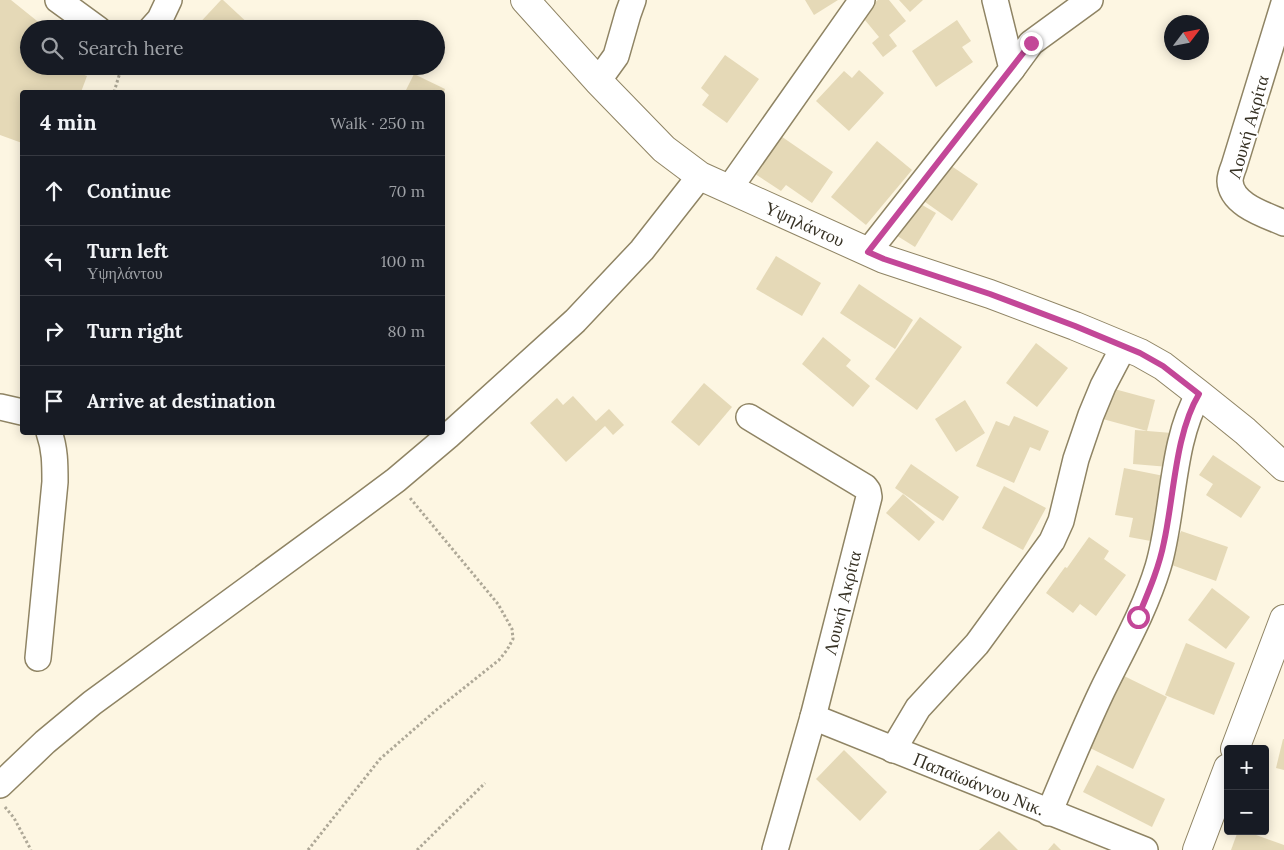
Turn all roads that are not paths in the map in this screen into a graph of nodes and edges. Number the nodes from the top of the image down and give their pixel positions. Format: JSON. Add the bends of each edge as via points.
{"nodes":[{"id":1,"x":58,"y":0,"type":"edge"},
{"id":2,"x":169,"y":0,"type":"edge"},
{"id":3,"x":525,"y":0,"type":"edge"},
{"id":4,"x":634,"y":0,"type":"edge"},
{"id":5,"x":862,"y":0,"type":"edge"},
{"id":6,"x":995,"y":0,"type":"edge"},
{"id":7,"x":1090,"y":0,"type":"edge"},
{"id":8,"x":1284,"y":3,"type":"edge"},
{"id":9,"x":86,"y":20,"type":"edge"},
{"id":10,"x":159,"y":20,"type":"edge"},
{"id":11,"x":1012,"y":69,"type":"junction"},
{"id":12,"x":598,"y":81,"type":"junction"},
{"id":13,"x":700,"y":176,"type":"junction"},
{"id":14,"x":729,"y":189,"type":"junction"},
{"id":15,"x":1284,"y":223,"type":"edge"},
{"id":16,"x":868,"y":252,"type":"junction"},
{"id":17,"x":1124,"y":346,"type":"junction"},
{"id":18,"x":1199,"y":394,"type":"junction"},
{"id":19,"x":0,"y":407,"type":"edge"},
{"id":20,"x":20,"y":412,"type":"edge"},
{"id":21,"x":749,"y":416,"type":"dead end"},
{"id":22,"x":50,"y":435,"type":"edge"},
{"id":23,"x":1284,"y":467,"type":"edge"},
{"id":24,"x":1284,"y":619,"type":"edge"},
{"id":25,"x":38,"y":658,"type":"dead end"},
{"id":26,"x":813,"y":717,"type":"junction"},
{"id":27,"x":1237,"y":745,"type":"edge"},
{"id":28,"x":893,"y":750,"type":"junction"},
{"id":29,"x":1224,"y":779,"type":"edge"},
{"id":30,"x":0,"y":785,"type":"edge"},
{"id":31,"x":1049,"y":812,"type":"junction"},
{"id":32,"x":775,"y":850,"type":"edge"},
{"id":33,"x":1145,"y":850,"type":"edge"},
{"id":34,"x":1197,"y":850,"type":"edge"}],
"edges":[{"from":1,"to":9,"type":"street"},
{"from":2,"to":10,"type":"street"},
{"from":3,"to":12,"type":"street","name":"Υψηλάντου"},
{"from":4,"to":12,"type":"street","via":[[616,56]]},
{"from":5,"to":14,"type":"street"},
{"from":6,"to":11,"type":"street"},
{"from":7,"to":11,"type":"street","via":[[1031,43]]},
{"from":8,"to":15,"type":"street","name":"Λουκή Ακρίτα","via":[[1230,182],[1235,195],[1246,205]]},
{"from":11,"to":16,"type":"street"},
{"from":12,"to":13,"type":"street","name":"Υψηλάντου","via":[[664,149]]},
{"from":13,"to":14,"type":"street","name":"Υψηλάντου"},
{"from":13,"to":30,"type":"street","via":[[642,250],[576,321],[448,436],[354,512],[92,703]]},
{"from":14,"to":16,"type":"street","name":"Υψηλάντου"},
{"from":16,"to":17,"type":"street","name":"Υψηλάντου","via":[[990,294]]},
{"from":17,"to":18,"type":"street","name":"Υψηλάντου","via":[[1156,362]]},
{"from":17,"to":28,"type":"street","via":[[1091,416],[1076,459],[1061,521],[1052,541],[977,644],[918,708]]},
{"from":18,"to":23,"type":"street","name":"Υψηλάντου"},
{"from":18,"to":31,"type":"street","via":[[1184,432],[1156,574]]},
{"from":19,"to":20,"type":"street"},
{"from":21,"to":26,"type":"street","name":"Λουκή Ακρίτα","via":[[868,491]]},
{"from":22,"to":25,"type":"street","via":[[56,459],[55,482]]},
{"from":24,"to":27,"type":"street"},
{"from":26,"to":28,"type":"street","name":"Παπαϊωάννου Νικ."},
{"from":26,"to":32,"type":"street","name":"Λουκή Ακρίτα"},
{"from":28,"to":31,"type":"street","name":"Παπαϊωάννου Νικ."},
{"from":29,"to":34,"type":"street"},
{"from":31,"to":33,"type":"street","name":"Παπαϊωάννου Νικ."}]}
